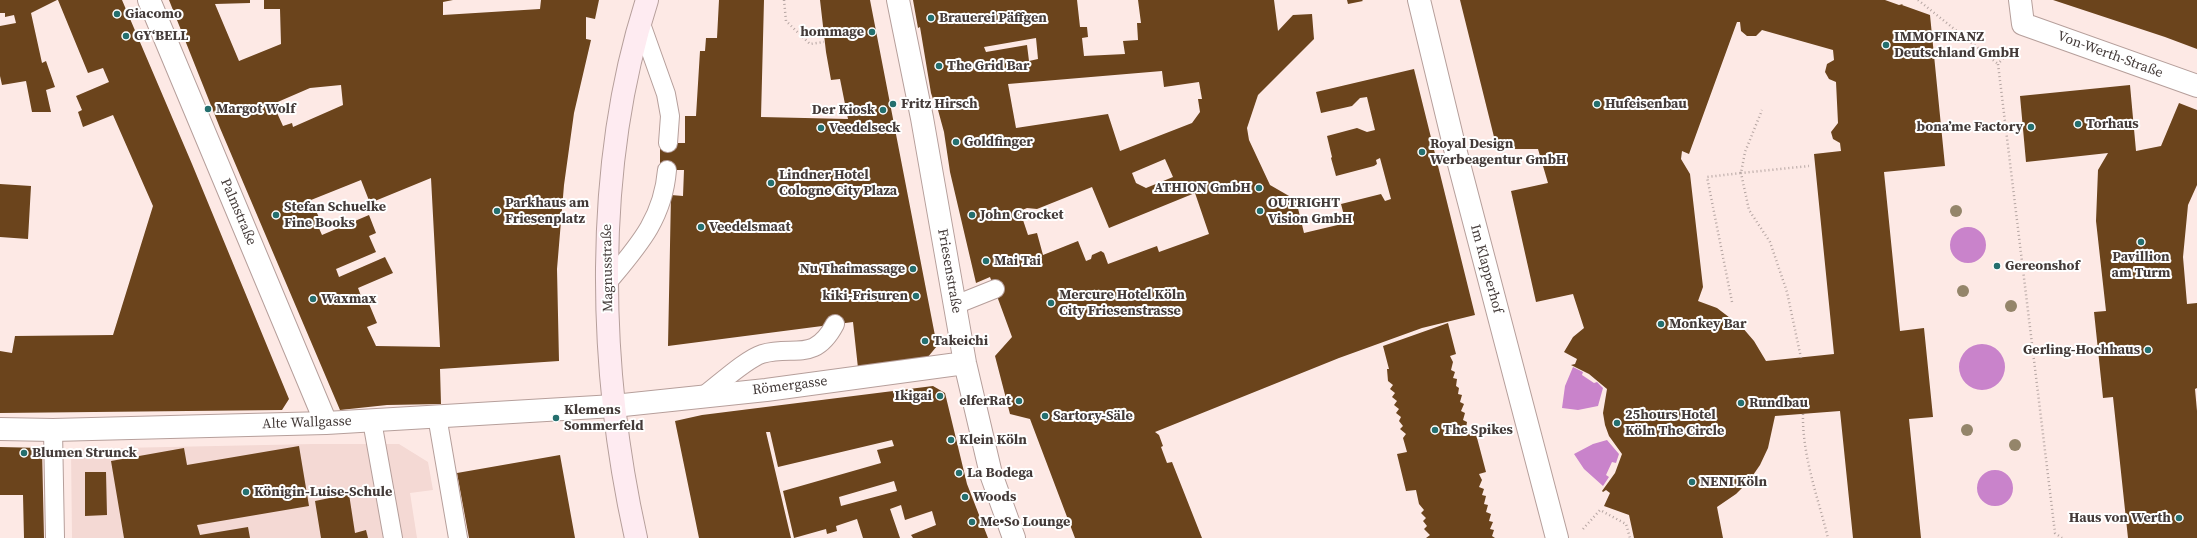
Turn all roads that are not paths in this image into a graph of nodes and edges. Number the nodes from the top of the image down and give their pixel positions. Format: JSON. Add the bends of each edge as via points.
{"nodes":[{"id":1,"x":149,"y":0,"type":"edge"},
{"id":2,"x":647,"y":0,"type":"edge"},
{"id":3,"x":898,"y":0,"type":"edge"},
{"id":4,"x":1419,"y":0,"type":"edge"},
{"id":5,"x":2020,"y":0,"type":"edge"},
{"id":6,"x":640,"y":21,"type":"junction"},
{"id":7,"x":2197,"y":86,"type":"edge"},
{"id":8,"x":668,"y":143,"type":"dead end"},
{"id":9,"x":667,"y":170,"type":"dead end"},
{"id":10,"x":608,"y":282,"type":"junction"},
{"id":11,"x":995,"y":289,"type":"dead end"},
{"id":12,"x":955,"y":306,"type":"junction"},
{"id":13,"x":835,"y":324,"type":"dead end"},
{"id":14,"x":965,"y":363,"type":"junction"},
{"id":15,"x":702,"y":397,"type":"junction"},
{"id":16,"x":614,"y":406,"type":"junction"},
{"id":17,"x":437,"y":416,"type":"junction"},
{"id":18,"x":372,"y":421,"type":"junction"},
{"id":19,"x":326,"y":423,"type":"junction"},
{"id":20,"x":0,"y":429,"type":"edge"},
{"id":21,"x":54,"y":430,"type":"junction"},
{"id":22,"x":55,"y":538,"type":"edge"},
{"id":23,"x":393,"y":538,"type":"edge"},
{"id":24,"x":458,"y":538,"type":"edge"},
{"id":25,"x":636,"y":538,"type":"edge"},
{"id":26,"x":1014,"y":538,"type":"edge"},
{"id":27,"x":1557,"y":538,"type":"edge"}],
"edges":[{"from":1,"to":19,"type":"street","name":"Palmstraße"},
{"from":2,"to":6,"type":"street","name":"Magnusstraße"},
{"from":3,"to":12,"type":"street","name":"Friesenstraße"},
{"from":4,"to":27,"type":"street","name":"Im Klapperhof"},
{"from":5,"to":7,"type":"street","name":"Von-Werth-Straße","via":[[2023,24]]},
{"from":6,"to":8,"type":"lane","via":[[666,94],[670,116]]},
{"from":6,"to":10,"type":"street","name":"Magnusstraße","via":[[627,68],[611,171],[607,218]]},
{"from":9,"to":10,"type":"lane","via":[[659,209],[647,234]]},
{"from":10,"to":16,"type":"street","name":"Magnusstraße"},
{"from":11,"to":12,"type":"lane"},
{"from":12,"to":14,"type":"street","name":"Friesenstraße"},
{"from":13,"to":15,"type":"lane","via":[[826,338],[812,348],[756,356]]},
{"from":14,"to":15,"type":"street","name":"Römergasse"},
{"from":14,"to":26,"type":"street","name":"Friesenstraße","via":[[991,474]]},
{"from":15,"to":16,"type":"street","name":"Römergasse"},
{"from":16,"to":17,"type":"street","name":"Alte Wallgasse"},
{"from":16,"to":25,"type":"street","name":"Magnusstraße","via":[[626,491]]},
{"from":17,"to":18,"type":"street","name":"Alte Wallgasse"},
{"from":17,"to":24,"type":"lane"},
{"from":18,"to":19,"type":"street","name":"Alte Wallgasse"},
{"from":18,"to":23,"type":"lane"},
{"from":19,"to":21,"type":"street","name":"Alte Wallgasse"},
{"from":20,"to":21,"type":"street","name":"Alte Wallgasse"},
{"from":21,"to":22,"type":"lane"}]}
